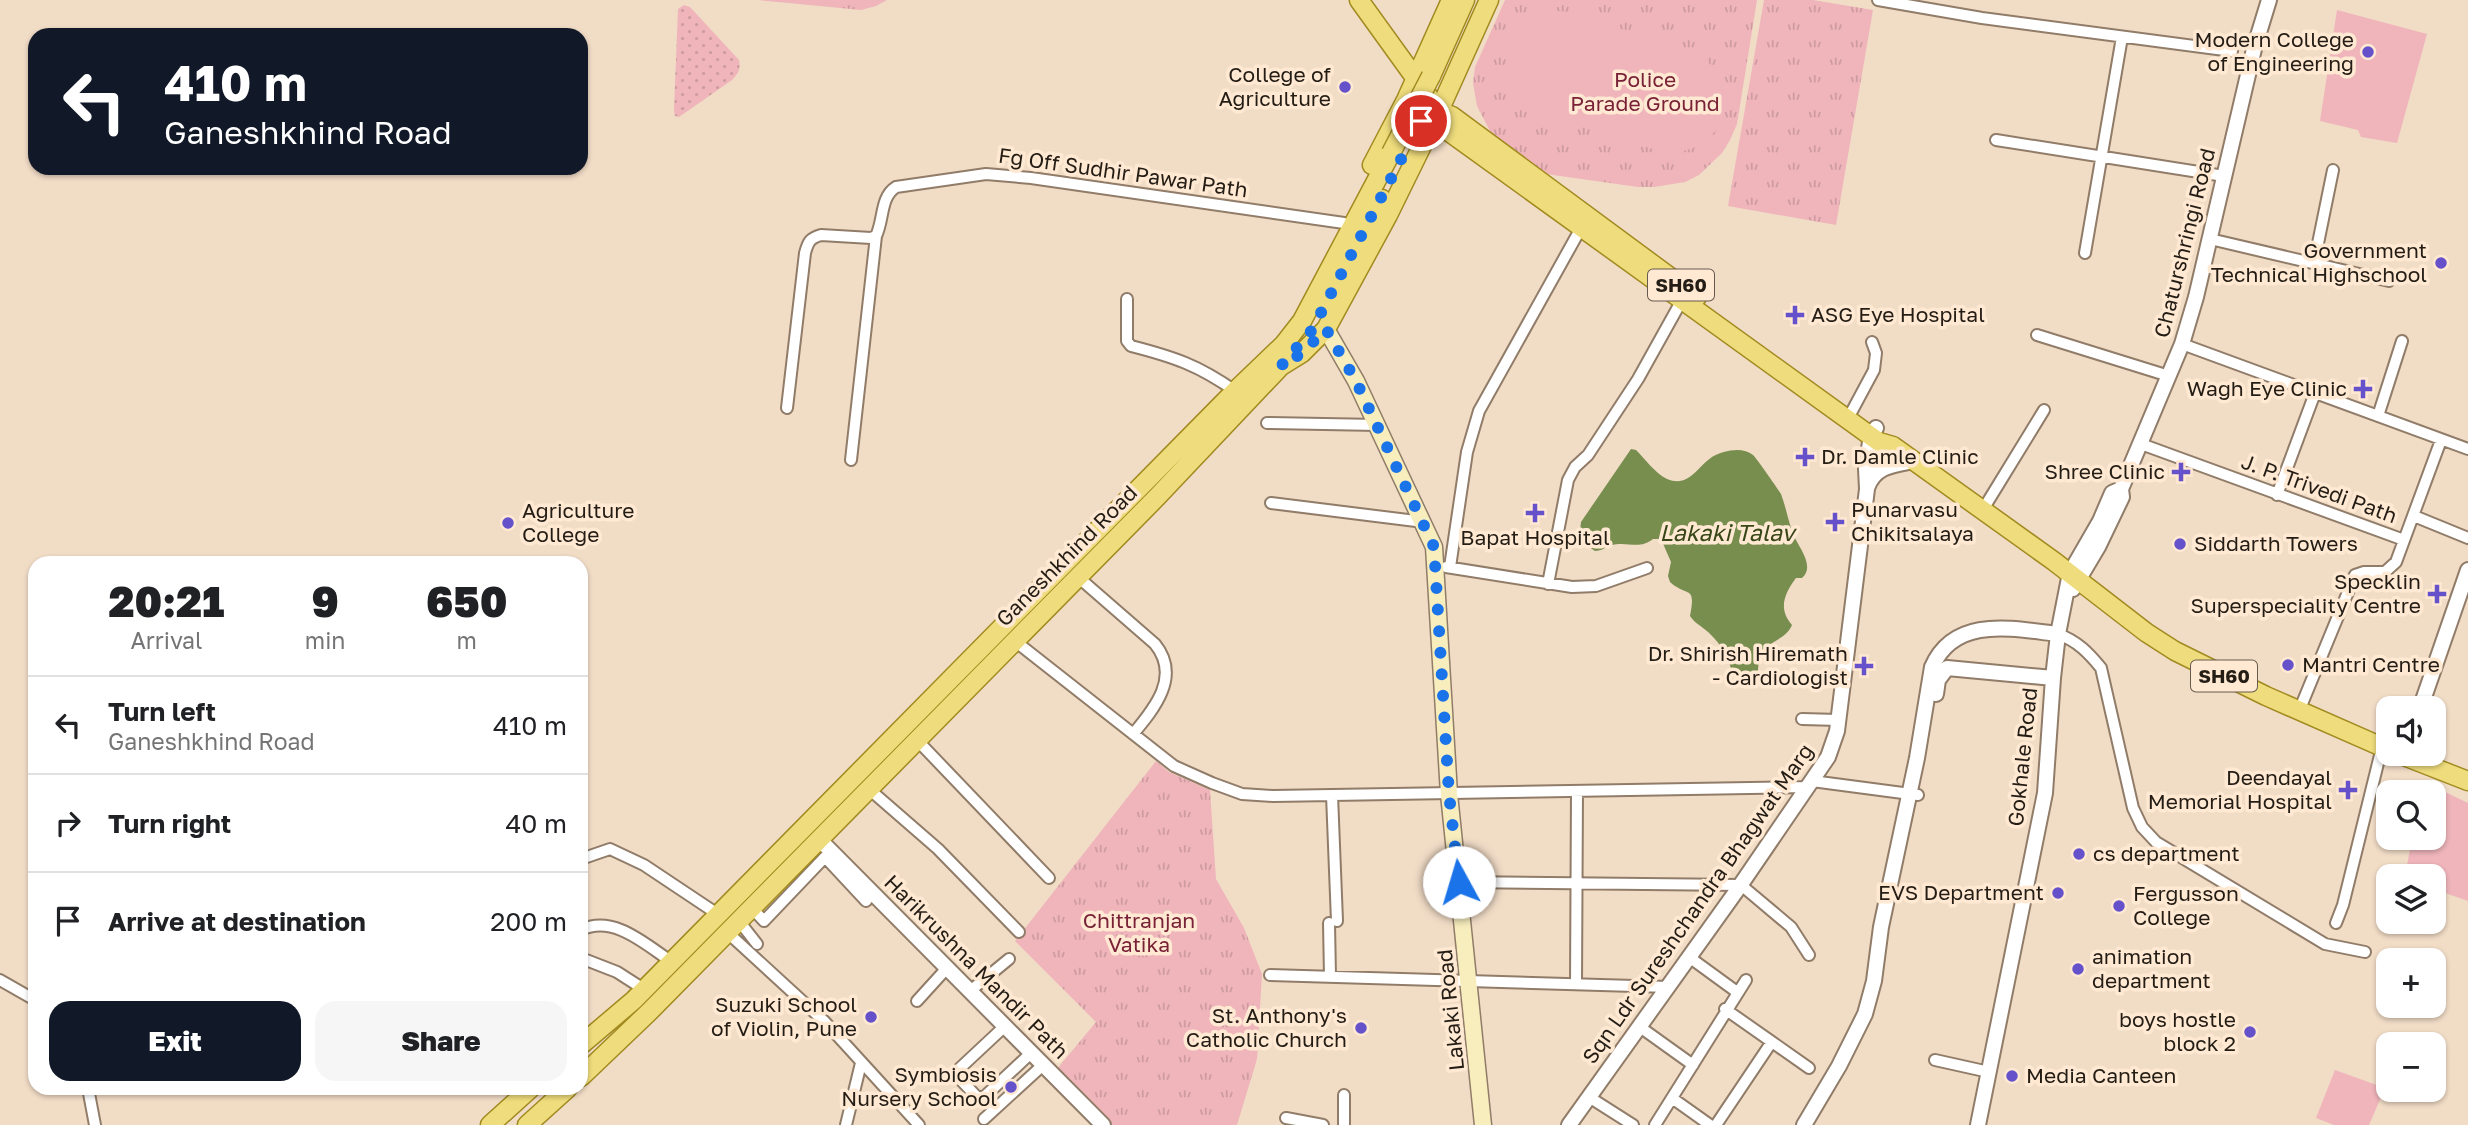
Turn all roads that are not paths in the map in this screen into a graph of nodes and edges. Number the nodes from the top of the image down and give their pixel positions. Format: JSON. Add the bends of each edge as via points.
{"nodes":[{"id":1,"x":1359,"y":0,"type":"edge"},
{"id":2,"x":1451,"y":0,"type":"edge"},
{"id":3,"x":1465,"y":0,"type":"edge"},
{"id":4,"x":1478,"y":0,"type":"edge"},
{"id":5,"x":1489,"y":0,"type":"edge"},
{"id":6,"x":1878,"y":0,"type":"edge"},
{"id":7,"x":2269,"y":0,"type":"edge"},
{"id":8,"x":2122,"y":37,"type":"junction"},
{"id":9,"x":2232,"y":51,"type":"dead end"},
{"id":10,"x":1428,"y":79,"type":"junction"},
{"id":11,"x":1439,"y":111,"type":"junction"},
{"id":12,"x":1996,"y":140,"type":"dead end"},
{"id":13,"x":1398,"y":154,"type":"junction"},
{"id":14,"x":2101,"y":156,"type":"junction"},
{"id":15,"x":2333,"y":170,"type":"dead end"},
{"id":16,"x":2224,"y":176,"type":"junction"},
{"id":17,"x":1344,"y":223,"type":"junction"},
{"id":18,"x":1581,"y":228,"type":"junction"},
{"id":19,"x":876,"y":236,"type":"junction"},
{"id":20,"x":2210,"y":239,"type":"junction"},
{"id":21,"x":2085,"y":253,"type":"dead end"},
{"id":22,"x":2314,"y":264,"type":"junction"},
{"id":23,"x":2389,"y":281,"type":"dead end"},
{"id":24,"x":1127,"y":299,"type":"dead end"},
{"id":25,"x":1682,"y":300,"type":"junction"},
{"id":26,"x":1326,"y":329,"type":"junction"},
{"id":27,"x":2037,"y":335,"type":"dead end"},
{"id":28,"x":2402,"y":341,"type":"dead end"},
{"id":29,"x":1871,"y":342,"type":"dead end"},
{"id":30,"x":2182,"y":344,"type":"junction"},
{"id":31,"x":1275,"y":363,"type":"junction"},
{"id":32,"x":2169,"y":376,"type":"junction"},
{"id":33,"x":1235,"y":391,"type":"junction"},
{"id":34,"x":2315,"y":393,"type":"junction"},
{"id":35,"x":787,"y":408,"type":"dead end"},
{"id":36,"x":2044,"y":410,"type":"dead end"},
{"id":37,"x":1852,"y":411,"type":"junction"},
{"id":38,"x":2378,"y":416,"type":"junction"},
{"id":39,"x":1267,"y":423,"type":"dead end"},
{"id":40,"x":1378,"y":425,"type":"junction"},
{"id":41,"x":1873,"y":431,"type":"junction"},
{"id":42,"x":2441,"y":440,"type":"junction"},
{"id":43,"x":2141,"y":444,"type":"junction"},
{"id":44,"x":1893,"y":446,"type":"junction"},
{"id":45,"x":2468,"y":449,"type":"edge"},
{"id":46,"x":851,"y":460,"type":"dead end"},
{"id":47,"x":1914,"y":461,"type":"junction"},
{"id":48,"x":1866,"y":469,"type":"junction"},
{"id":49,"x":1867,"y":489,"type":"junction"},
{"id":50,"x":2277,"y":495,"type":"junction"},
{"id":51,"x":1271,"y":503,"type":"dead end"},
{"id":52,"x":1987,"y":503,"type":"junction"},
{"id":53,"x":2414,"y":516,"type":"junction"},
{"id":54,"x":1424,"y":522,"type":"junction"},
{"id":55,"x":2468,"y":538,"type":"edge"},
{"id":56,"x":2404,"y":540,"type":"junction"},
{"id":57,"x":1443,"y":566,"type":"junction"},
{"id":58,"x":1647,"y":568,"type":"dead end"},
{"id":59,"x":2468,"y":570,"type":"edge"},
{"id":60,"x":1079,"y":577,"type":"junction"},
{"id":61,"x":2075,"y":577,"type":"junction"},
{"id":62,"x":1548,"y":584,"type":"junction"},
{"id":63,"x":2066,"y":599,"type":"joint"},
{"id":64,"x":2058,"y":634,"type":"junction"},
{"id":65,"x":1015,"y":641,"type":"junction"},
{"id":66,"x":2053,"y":678,"type":"junction"},
{"id":67,"x":2424,"y":696,"type":"edge"},
{"id":68,"x":2299,"y":711,"type":"junction"},
{"id":69,"x":1802,"y":719,"type":"dead end"},
{"id":70,"x":1839,"y":720,"type":"junction"},
{"id":71,"x":1133,"y":734,"type":"junction"},
{"id":72,"x":917,"y":740,"type":"junction"},
{"id":73,"x":2376,"y":744,"type":"edge"},
{"id":74,"x":2391,"y":766,"type":"edge"},
{"id":75,"x":2431,"y":766,"type":"edge"},
{"id":76,"x":2468,"y":781,"type":"edge"},
{"id":77,"x":1811,"y":784,"type":"junction"},
{"id":78,"x":869,"y":789,"type":"junction"},
{"id":79,"x":1577,"y":791,"type":"junction"},
{"id":80,"x":1449,"y":794,"type":"junction"},
{"id":81,"x":1914,"y":794,"type":"junction"},
{"id":82,"x":1332,"y":795,"type":"junction"},
{"id":83,"x":819,"y":839,"type":"junction"},
{"id":84,"x":588,"y":857,"type":"edge"},
{"id":85,"x":1049,"y":878,"type":"dead end"},
{"id":86,"x":1459,"y":882,"type":"junction"},
{"id":87,"x":1577,"y":883,"type":"junction"},
{"id":88,"x":1741,"y":884,"type":"junction"},
{"id":89,"x":872,"y":893,"type":"junction"},
{"id":90,"x":719,"y":915,"type":"junction"},
{"id":91,"x":739,"y":920,"type":"junction"},
{"id":92,"x":2336,"y":923,"type":"dead end"},
{"id":93,"x":588,"y":926,"type":"edge"},
{"id":94,"x":1019,"y":932,"type":"dead end"},
{"id":95,"x":757,"y":944,"type":"dead end"},
{"id":96,"x":2365,"y":952,"type":"dead end"},
{"id":97,"x":1810,"y":955,"type":"dead end"},
{"id":98,"x":1689,"y":957,"type":"junction"},
{"id":99,"x":1009,"y":959,"type":"dead end"},
{"id":100,"x":588,"y":961,"type":"edge"},
{"id":101,"x":672,"y":962,"type":"junction"},
{"id":102,"x":947,"y":968,"type":"junction"},
{"id":103,"x":1270,"y":975,"type":"dead end"},
{"id":104,"x":1330,"y":976,"type":"junction"},
{"id":105,"x":0,"y":980,"type":"edge"},
{"id":106,"x":1746,"y":980,"type":"dead end"},
{"id":107,"x":1469,"y":981,"type":"junction"},
{"id":108,"x":1576,"y":983,"type":"junction"},
{"id":109,"x":1669,"y":987,"type":"junction"},
{"id":110,"x":970,"y":991,"type":"junction"},
{"id":111,"x":1737,"y":992,"type":"junction"},
{"id":112,"x":640,"y":995,"type":"junction"},
{"id":113,"x":28,"y":996,"type":"edge"},
{"id":114,"x":917,"y":1001,"type":"dead end"},
{"id":115,"x":1726,"y":1009,"type":"junction"},
{"id":116,"x":648,"y":1013,"type":"junction"},
{"id":117,"x":1004,"y":1026,"type":"junction"},
{"id":118,"x":1640,"y":1027,"type":"junction"},
{"id":119,"x":588,"y":1039,"type":"edge"},
{"id":120,"x":1771,"y":1043,"type":"junction"},
{"id":121,"x":1031,"y":1053,"type":"junction"},
{"id":122,"x":1935,"y":1060,"type":"dead end"},
{"id":123,"x":861,"y":1063,"type":"junction"},
{"id":124,"x":1043,"y":1065,"type":"junction"},
{"id":125,"x":1693,"y":1065,"type":"junction"},
{"id":126,"x":1809,"y":1068,"type":"dead end"},
{"id":127,"x":588,"y":1070,"type":"edge"},
{"id":128,"x":1989,"y":1072,"type":"junction"},
{"id":129,"x":1827,"y":1094,"type":"junction"},
{"id":130,"x":89,"y":1095,"type":"edge"},
{"id":131,"x":523,"y":1095,"type":"edge"},
{"id":132,"x":560,"y":1095,"type":"edge"},
{"id":133,"x":1344,"y":1095,"type":"dead end"},
{"id":134,"x":1589,"y":1097,"type":"junction"},
{"id":135,"x":1671,"y":1098,"type":"junction"},
{"id":136,"x":1286,"y":1118,"type":"dead end"},
{"id":137,"x":984,"y":1119,"type":"dead end"},
{"id":138,"x":95,"y":1125,"type":"edge"},
{"id":139,"x":490,"y":1125,"type":"edge"},
{"id":140,"x":527,"y":1125,"type":"edge"},
{"id":141,"x":846,"y":1125,"type":"edge"},
{"id":142,"x":919,"y":1125,"type":"edge"},
{"id":143,"x":1103,"y":1125,"type":"edge"},
{"id":144,"x":1323,"y":1125,"type":"edge"},
{"id":145,"x":1344,"y":1125,"type":"edge"},
{"id":146,"x":1483,"y":1125,"type":"edge"},
{"id":147,"x":1569,"y":1125,"type":"edge"},
{"id":148,"x":1633,"y":1125,"type":"edge"},
{"id":149,"x":1655,"y":1125,"type":"edge"},
{"id":150,"x":1710,"y":1125,"type":"edge"},
{"id":151,"x":1716,"y":1125,"type":"edge"},
{"id":152,"x":1804,"y":1125,"type":"edge"},
{"id":153,"x":1814,"y":1125,"type":"edge"},
{"id":154,"x":1978,"y":1125,"type":"edge"}],
"edges":[{"from":1,"to":10,"type":"main road"},
{"from":2,"to":10,"type":"main road","name":"Ganeshkhind Road"},
{"from":3,"to":10,"type":"main road"},
{"from":4,"to":10,"type":"main road"},
{"from":5,"to":11,"type":"main road","name":"Ganeshkhind Road"},
{"from":6,"to":8,"type":"street"},
{"from":7,"to":16,"type":"street","name":"Chaturshringi Road"},
{"from":8,"to":9,"type":"street"},
{"from":8,"to":14,"type":"street"},
{"from":10,"to":11,"type":"main road"},
{"from":10,"to":13,"type":"main road"},
{"from":10,"to":13,"type":"main road","name":"Ganeshkhind Road"},
{"from":11,"to":13,"type":"main road","name":"Ganeshkhind Road"},
{"from":11,"to":18,"type":"main road","number":"SH60","via":[[1445,129]]},
{"from":11,"to":37,"type":"main road","number":"SH60","via":[[1452,116]]},
{"from":12,"to":14,"type":"street"},
{"from":13,"to":17,"type":"main road","name":"Ganeshkhind Road"},
{"from":13,"to":26,"type":"main road","name":"Ganeshkhind Road","via":[[1388,215]]},
{"from":13,"to":31,"type":"main road","via":[[1312,330]]},
{"from":14,"to":16,"type":"street"},
{"from":14,"to":21,"type":"street"},
{"from":15,"to":22,"type":"street"},
{"from":16,"to":20,"type":"street","name":"Chaturshringi Road"},
{"from":17,"to":19,"type":"street","name":"Fg Off Sudhir Pawar Path","via":[[986,174],[896,187],[886,198]]},
{"from":17,"to":31,"type":"main road","name":"Ganeshkhind Road"},
{"from":18,"to":25,"type":"main road","number":"SH60"},
{"from":18,"to":57,"type":"street","via":[[1479,411]]},
{"from":19,"to":35,"type":"street","via":[[821,235],[808,242]]},
{"from":19,"to":46,"type":"street"},
{"from":20,"to":22,"type":"street"},
{"from":20,"to":30,"type":"street","name":"Chaturshringi Road"},
{"from":22,"to":23,"type":"street"},
{"from":24,"to":33,"type":"street","via":[[1127,341],[1131,346],[1178,358]]},
{"from":25,"to":41,"type":"main road","number":"SH60"},
{"from":25,"to":62,"type":"street","via":[[1633,388],[1575,467]]},
{"from":26,"to":31,"type":"main road","name":"Ganeshkhind Road","via":[[1302,353]]},
{"from":26,"to":40,"type":"main road","name":"Lakaki Road"},
{"from":27,"to":32,"type":"street"},
{"from":28,"to":38,"type":"street"},
{"from":29,"to":37,"type":"street","via":[[1876,353],[1874,370]]},
{"from":30,"to":32,"type":"street","name":"Chaturshringi Road"},
{"from":30,"to":34,"type":"street"},
{"from":31,"to":33,"type":"main road","name":"Ganeshkhind Road"},
{"from":31,"to":60,"type":"main road","name":"Ganeshkhind Road","via":[[1250,401]]},
{"from":32,"to":43,"type":"street","name":"Chaturshringi Road"},
{"from":33,"to":90,"type":"main road","name":"Ganeshkhind Road"},
{"from":34,"to":38,"type":"street"},
{"from":34,"to":50,"type":"street"},
{"from":36,"to":52,"type":"street"},
{"from":37,"to":41,"type":"main road","number":"SH60"},
{"from":38,"to":42,"type":"street"},
{"from":39,"to":40,"type":"street"},
{"from":40,"to":54,"type":"main road","name":"Lakaki Road"},
{"from":41,"to":44,"type":"main road","number":"SH60"},
{"from":41,"to":48,"type":"street","name":"Sqn Ldr Sureshchandra Bhagwat Marg"},
{"from":42,"to":45,"type":"street"},
{"from":42,"to":53,"type":"street"},
{"from":43,"to":50,"type":"street","name":"J. P. Trivedi Path"},
{"from":43,"to":61,"type":"street","name":"Chaturshringi Road","via":[[2121,489],[2122,497]]},
{"from":44,"to":47,"type":"main road","number":"SH60"},
{"from":44,"to":48,"type":"street"},
{"from":44,"to":52,"type":"main road","number":"SH60","via":[[1902,443]]},
{"from":47,"to":49,"type":"street","via":[[1881,469]]},
{"from":47,"to":61,"type":"main road","number":"SH60"},
{"from":48,"to":49,"type":"street","name":"Sqn Ldr Sureshchandra Bhagwat Marg"},
{"from":49,"to":70,"type":"street","name":"Sqn Ldr Sureshchandra Bhagwat Marg"},
{"from":50,"to":56,"type":"street","name":"J. P. Trivedi Path"},
{"from":51,"to":54,"type":"street"},
{"from":52,"to":61,"type":"main road","number":"SH60","via":[[2070,564]]},
{"from":53,"to":55,"type":"street","name":"J. P. Trivedi Path"},
{"from":53,"to":56,"type":"street","name":"J. P. Trivedi Path"},
{"from":54,"to":57,"type":"main road","name":"Lakaki Road"},
{"from":56,"to":68,"type":"street","via":[[2396,562],[2385,572],[2364,572],[2350,583]]},
{"from":57,"to":62,"type":"street"},
{"from":57,"to":80,"type":"main road","name":"Lakaki Road"},
{"from":58,"to":62,"type":"street","via":[[1596,586]]},
{"from":59,"to":67,"type":"street"},
{"from":60,"to":65,"type":"main road","name":"Ganeshkhind Road"},
{"from":60,"to":71,"type":"street","via":[[1164,656],[1167,675],[1156,704]]},
{"from":61,"to":63,"type":"street","name":"Chaturshringi Road"},
{"from":61,"to":68,"type":"main road","number":"SH60","via":[[2175,651]]},
{"from":63,"to":64,"type":"street","name":"Gokhale Road"},
{"from":64,"to":66,"type":"street","name":"Gokhale Road"},
{"from":64,"to":81,"type":"street","via":[[1993,627],[1949,642],[1932,667]]},
{"from":64,"to":96,"type":"street","via":[[2087,650],[2101,668],[2133,808],[2156,842],[2325,944]]},
{"from":65,"to":71,"type":"street"},
{"from":65,"to":72,"type":"main road","name":"Ganeshkhind Road"},
{"from":66,"to":81,"type":"street","via":[[1947,668],[1938,680]]},
{"from":66,"to":128,"type":"street","name":"Gokhale Road","via":[[2045,793]]},
{"from":68,"to":73,"type":"main road","number":"SH60"},
{"from":69,"to":70,"type":"street"},
{"from":70,"to":77,"type":"street","name":"Sqn Ldr Sureshchandra Bhagwat Marg","via":[[1828,757]]},
{"from":71,"to":82,"type":"street","via":[[1174,766],[1242,793]]},
{"from":72,"to":78,"type":"main road","name":"Ganeshkhind Road"},
{"from":72,"to":85,"type":"street"},
{"from":74,"to":92,"type":"street"},
{"from":75,"to":76,"type":"main road","number":"SH60"},
{"from":77,"to":79,"type":"street"},
{"from":77,"to":81,"type":"street"},
{"from":77,"to":88,"type":"street","name":"Sqn Ldr Sureshchandra Bhagwat Marg"},
{"from":78,"to":83,"type":"main road","name":"Ganeshkhind Road"},
{"from":78,"to":94,"type":"street","via":[[938,849]]},
{"from":79,"to":80,"type":"street"},
{"from":79,"to":87,"type":"street"},
{"from":80,"to":82,"type":"street"},
{"from":80,"to":86,"type":"main road","name":"Lakaki Road"},
{"from":81,"to":129,"type":"street","via":[[1881,927],[1874,981]]},
{"from":82,"to":104,"type":"street"},
{"from":83,"to":89,"type":"street","name":"Harikrushna Mandir Path"},
{"from":83,"to":91,"type":"main road","name":"Ganeshkhind Road"},
{"from":84,"to":90,"type":"street","via":[[610,849],[644,865]]},
{"from":86,"to":87,"type":"street"},
{"from":86,"to":107,"type":"main road","name":"Lakaki Road"},
{"from":87,"to":88,"type":"street"},
{"from":87,"to":108,"type":"street"},
{"from":88,"to":97,"type":"street","via":[[1791,927]]},
{"from":88,"to":98,"type":"street","name":"Sqn Ldr Sureshchandra Bhagwat Marg"},
{"from":89,"to":91,"type":"street","via":[[866,901],[825,857],[764,921]]},
{"from":89,"to":102,"type":"street","name":"Harikrushna Mandir Path"},
{"from":90,"to":101,"type":"main road","name":"Ganeshkhind Road"},
{"from":91,"to":95,"type":"street"},
{"from":91,"to":116,"type":"main road","name":"Ganeshkhind Road"},
{"from":91,"to":123,"type":"street"},
{"from":93,"to":101,"type":"street","via":[[616,926]]},
{"from":98,"to":109,"type":"street","name":"Sqn Ldr Sureshchandra Bhagwat Marg"},
{"from":98,"to":111,"type":"street"},
{"from":99,"to":110,"type":"street"},
{"from":100,"to":112,"type":"street","via":[[617,972]]},
{"from":101,"to":112,"type":"main road","name":"Ganeshkhind Road"},
{"from":102,"to":110,"type":"street","name":"Harikrushna Mandir Path"},
{"from":102,"to":114,"type":"street"},
{"from":103,"to":104,"type":"street"},
{"from":104,"to":107,"type":"street"},
{"from":105,"to":113,"type":"street"},
{"from":106,"to":111,"type":"street"},
{"from":107,"to":108,"type":"street"},
{"from":107,"to":146,"type":"main road","name":"Lakaki Road"},
{"from":108,"to":109,"type":"street"},
{"from":109,"to":118,"type":"street","name":"Sqn Ldr Sureshchandra Bhagwat Marg"},
{"from":110,"to":117,"type":"street","name":"Harikrushna Mandir Path"},
{"from":111,"to":115,"type":"street"},
{"from":112,"to":116,"type":"main road"},
{"from":112,"to":119,"type":"main road","name":"Ganeshkhind Road"},
{"from":115,"to":120,"type":"street"},
{"from":115,"to":125,"type":"street"},
{"from":116,"to":127,"type":"main road","name":"Ganeshkhind Road"},
{"from":117,"to":121,"type":"street","name":"Harikrushna Mandir Path"},
{"from":117,"to":121,"type":"street","via":[[959,1069],[958,1077],[977,1097],[984,1097]]},
{"from":118,"to":125,"type":"street"},
{"from":118,"to":134,"type":"street","name":"Sqn Ldr Sureshchandra Bhagwat Marg"},
{"from":120,"to":126,"type":"street"},
{"from":120,"to":151,"type":"street"},
{"from":121,"to":124,"type":"street","name":"Harikrushna Mandir Path"},
{"from":122,"to":128,"type":"street"},
{"from":123,"to":141,"type":"street"},
{"from":123,"to":142,"type":"street"},
{"from":124,"to":137,"type":"street"},
{"from":124,"to":143,"type":"street","name":"Harikrushna Mandir Path"},
{"from":125,"to":135,"type":"street"},
{"from":128,"to":154,"type":"street","name":"Gokhale Road"},
{"from":129,"to":152,"type":"street"},
{"from":129,"to":153,"type":"street"},
{"from":130,"to":138,"type":"street"},
{"from":131,"to":139,"type":"main road"},
{"from":132,"to":140,"type":"main road"},
{"from":133,"to":145,"type":"street"},
{"from":134,"to":147,"type":"street","name":"Sqn Ldr Sureshchandra Bhagwat Marg"},
{"from":134,"to":148,"type":"street"},
{"from":135,"to":149,"type":"street"},
{"from":135,"to":150,"type":"street"},
{"from":136,"to":144,"type":"street"}]}
